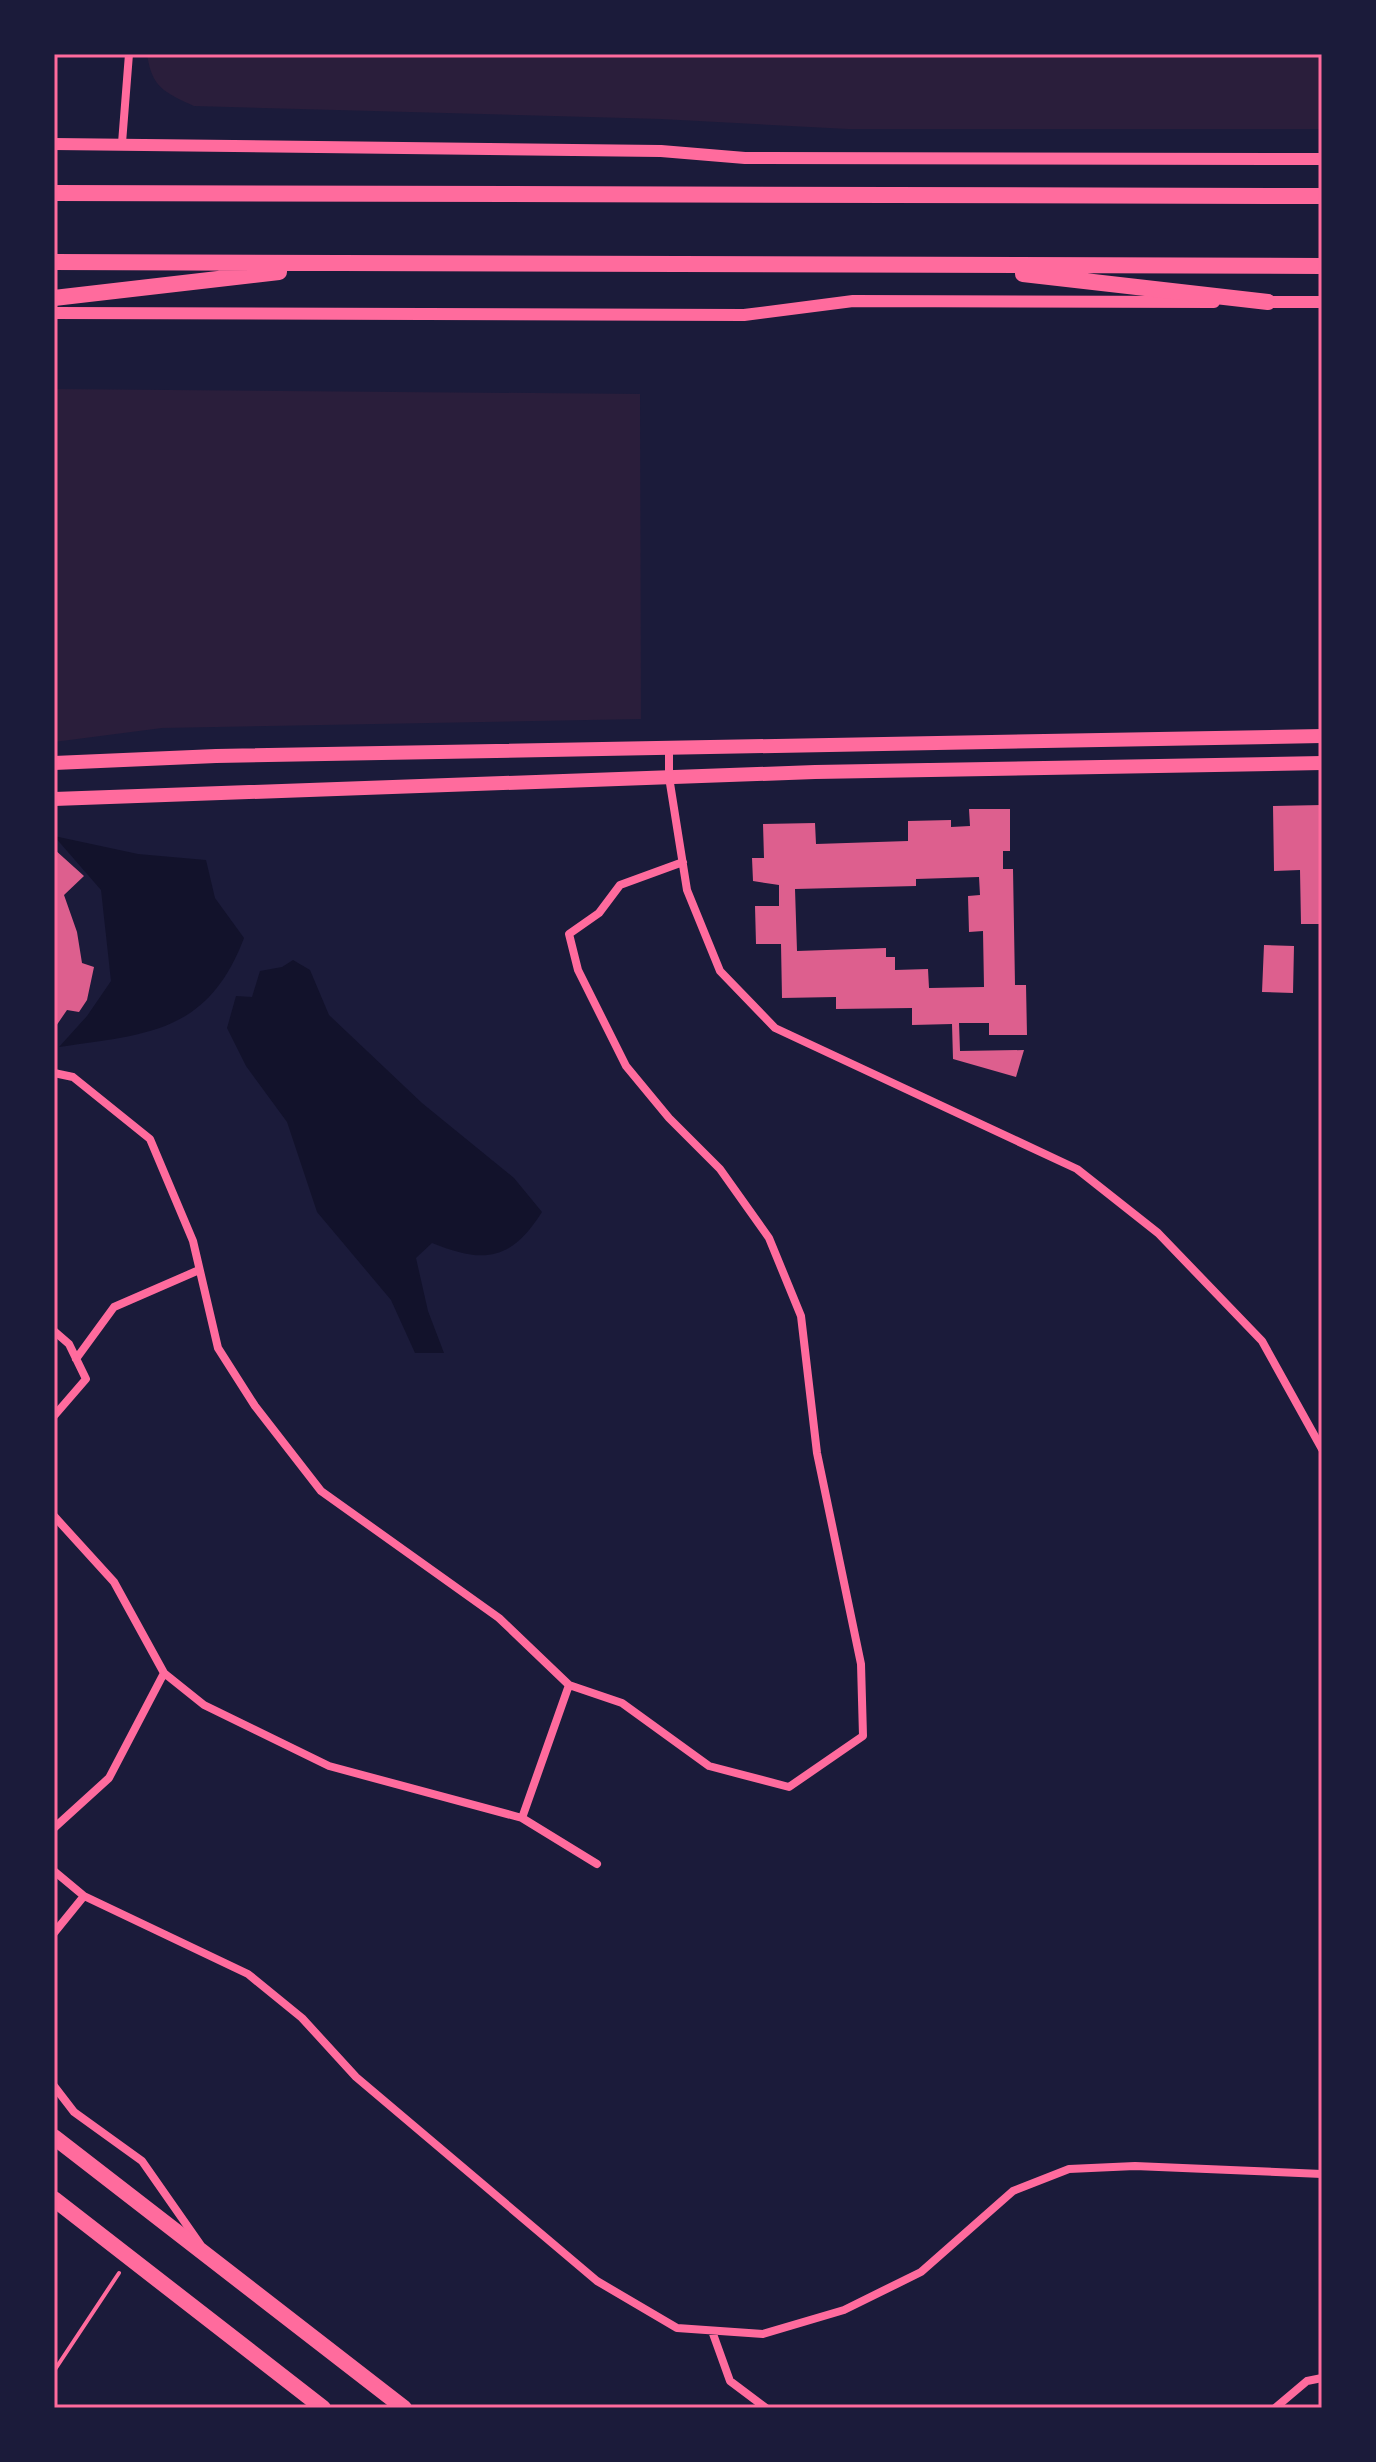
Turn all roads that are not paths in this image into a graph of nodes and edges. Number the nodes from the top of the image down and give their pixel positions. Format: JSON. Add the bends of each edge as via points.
{"nodes":[{"id":1,"x":129,"y":54,"type":"edge"},
{"id":2,"x":122,"y":143,"type":"junction"},
{"id":3,"x":54,"y":144,"type":"edge"},
{"id":4,"x":1322,"y":159,"type":"edge"},
{"id":5,"x":54,"y":186,"type":"edge"},
{"id":6,"x":96,"y":192,"type":"junction"},
{"id":7,"x":54,"y":193,"type":"edge"},
{"id":8,"x":1322,"y":196,"type":"edge"},
{"id":9,"x":54,"y":262,"type":"edge"},
{"id":10,"x":354,"y":263,"type":"junction"},
{"id":11,"x":946,"y":265,"type":"junction"},
{"id":12,"x":1322,"y":266,"type":"edge"},
{"id":13,"x":54,"y":298,"type":"edge"},
{"id":14,"x":1268,"y":302,"type":"junction"},
{"id":15,"x":1322,"y":302,"type":"edge"},
{"id":16,"x":54,"y":313,"type":"edge"},
{"id":17,"x":1322,"y":736,"type":"edge"},
{"id":18,"x":669,"y":748,"type":"junction"},
{"id":19,"x":54,"y":763,"type":"edge"},
{"id":20,"x":1322,"y":763,"type":"edge"},
{"id":21,"x":669,"y":777,"type":"junction"},
{"id":22,"x":54,"y":799,"type":"edge"},
{"id":23,"x":683,"y":862,"type":"junction"},
{"id":24,"x":54,"y":1073,"type":"edge"},
{"id":25,"x":199,"y":1270,"type":"junction"},
{"id":26,"x":54,"y":1331,"type":"edge"},
{"id":27,"x":76,"y":1359,"type":"junction"},
{"id":28,"x":54,"y":1416,"type":"edge"},
{"id":29,"x":1322,"y":1449,"type":"edge"},
{"id":30,"x":54,"y":1516,"type":"edge"},
{"id":31,"x":164,"y":1673,"type":"junction"},
{"id":32,"x":569,"y":1685,"type":"junction"},
{"id":33,"x":522,"y":1818,"type":"junction"},
{"id":34,"x":54,"y":1828,"type":"edge"},
{"id":35,"x":597,"y":1864,"type":"dead end"},
{"id":36,"x":54,"y":1871,"type":"edge"},
{"id":37,"x":84,"y":1896,"type":"junction"},
{"id":38,"x":54,"y":1933,"type":"edge"},
{"id":39,"x":54,"y":2086,"type":"edge"},
{"id":40,"x":54,"y":2137,"type":"edge"},
{"id":41,"x":1322,"y":2174,"type":"edge"},
{"id":42,"x":54,"y":2199,"type":"edge"},
{"id":43,"x":205,"y":2251,"type":"junction"},
{"id":44,"x":712,"y":2331,"type":"junction"},
{"id":45,"x":1322,"y":2378,"type":"edge"},
{"id":46,"x":323,"y":2408,"type":"edge"},
{"id":47,"x":404,"y":2408,"type":"edge"},
{"id":48,"x":766,"y":2408,"type":"edge"},
{"id":49,"x":1275,"y":2408,"type":"edge"}],
"edges":[{"from":1,"to":2,"type":"street"},
{"from":2,"to":3,"type":"street"},
{"from":2,"to":4,"type":"street","via":[[661,151],[745,158]]},
{"from":5,"to":6,"type":"main road"},
{"from":6,"to":7,"type":"main road"},
{"from":6,"to":8,"type":"main road"},
{"from":9,"to":10,"type":"main road"},
{"from":10,"to":11,"type":"main road"},
{"from":10,"to":13,"type":"main road"},
{"from":11,"to":12,"type":"main road"},
{"from":11,"to":14,"type":"main road"},
{"from":14,"to":15,"type":"street"},
{"from":14,"to":16,"type":"street","via":[[853,301],[744,315]]},
{"from":17,"to":18,"type":"main road"},
{"from":18,"to":19,"type":"main road"},
{"from":18,"to":21,"type":"street"},
{"from":20,"to":21,"type":"main road"},
{"from":21,"to":22,"type":"main road"},
{"from":21,"to":23,"type":"street"},
{"from":23,"to":29,"type":"street","via":[[687,890],[720,971],[775,1028],[1077,1169],[1158,1233],[1262,1341]]},
{"from":23,"to":32,"type":"street","via":[[620,885],[599,913],[569,934],[578,970],[626,1066],[720,1169],[769,1238],[801,1316],[817,1453],[861,1664],[863,1736],[789,1787],[709,1766],[622,1703]]},
{"from":24,"to":25,"type":"street","via":[[73,1077],[150,1139],[193,1241]]},
{"from":25,"to":27,"type":"street","via":[[114,1307]]},
{"from":25,"to":32,"type":"street","via":[[218,1348],[321,1491],[499,1618]]},
{"from":26,"to":27,"type":"street"},
{"from":27,"to":28,"type":"street","via":[[86,1379]]},
{"from":30,"to":31,"type":"street","via":[[114,1582]]},
{"from":31,"to":33,"type":"street","via":[[204,1705],[329,1766]]},
{"from":31,"to":34,"type":"street","via":[[109,1778]]},
{"from":32,"to":33,"type":"street"},
{"from":33,"to":35,"type":"street"},
{"from":36,"to":37,"type":"street"},
{"from":37,"to":38,"type":"street"},
{"from":37,"to":44,"type":"street","via":[[248,1974],[302,2018],[356,2077],[597,2281],[677,2328]]},
{"from":39,"to":43,"type":"street","via":[[74,2112],[142,2161]]},
{"from":40,"to":43,"type":"main road"},
{"from":41,"to":44,"type":"street","via":[[1135,2166],[1069,2169],[1013,2191],[921,2272],[844,2310],[763,2334]]},
{"from":42,"to":46,"type":"main road"},
{"from":43,"to":47,"type":"main road"},
{"from":44,"to":48,"type":"street","via":[[730,2381]]},
{"from":45,"to":49,"type":"street","via":[[1307,2381]]}]}
